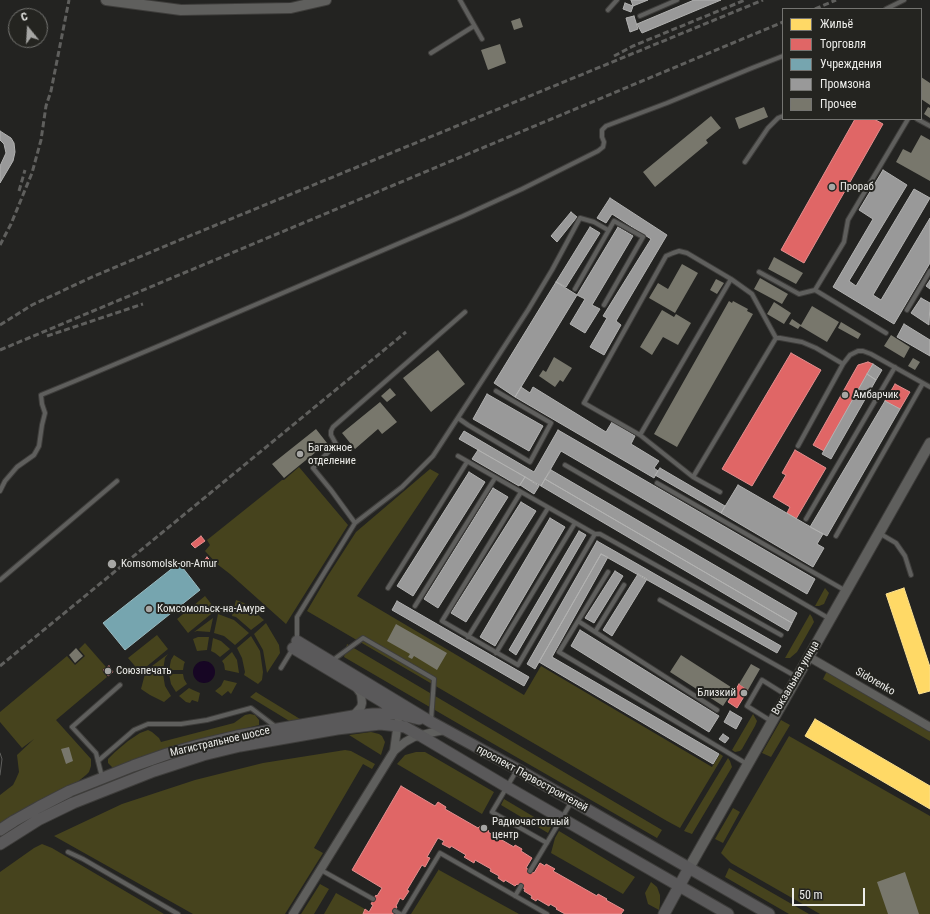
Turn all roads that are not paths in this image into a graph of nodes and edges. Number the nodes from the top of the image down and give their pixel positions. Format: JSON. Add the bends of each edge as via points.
{"nodes":[{"id":1,"x":106,"y":0,"type":"edge"},
{"id":2,"x":326,"y":0,"type":"edge"},
{"id":3,"x":460,"y":0,"type":"edge"},
{"id":4,"x":617,"y":0,"type":"edge"},
{"id":5,"x":677,"y":0,"type":"edge"},
{"id":6,"x":904,"y":0,"type":"edge"},
{"id":7,"x":888,"y":8,"type":"edge"},
{"id":8,"x":608,"y":10,"type":"dead end"},
{"id":9,"x":640,"y":16,"type":"dead end"},
{"id":10,"x":474,"y":26,"type":"junction"},
{"id":11,"x":482,"y":39,"type":"dead end"},
{"id":12,"x":430,"y":53,"type":"dead end"},
{"id":13,"x":782,"y":56,"type":"edge"},
{"id":14,"x":782,"y":116,"type":"edge"},
{"id":15,"x":907,"y":120,"type":"edge"},
{"id":16,"x":919,"y":120,"type":"edge"},
{"id":17,"x":930,"y":126,"type":"edge"},
{"id":18,"x":745,"y":162,"type":"dead end"},
{"id":19,"x":608,"y":230,"type":"junction"},
{"id":20,"x":930,"y":271,"type":"edge"},
{"id":21,"x":759,"y":272,"type":"dead end"},
{"id":22,"x":731,"y":279,"type":"junction"},
{"id":23,"x":575,"y":289,"type":"dead end"},
{"id":24,"x":815,"y":290,"type":"junction"},
{"id":25,"x":604,"y":305,"type":"dead end"},
{"id":26,"x":907,"y":310,"type":"dead end"},
{"id":27,"x":465,"y":312,"type":"dead end"},
{"id":28,"x":886,"y":333,"type":"dead end"},
{"id":29,"x":776,"y":338,"type":"junction"},
{"id":30,"x":843,"y":364,"type":"junction"},
{"id":31,"x":895,"y":367,"type":"junction"},
{"id":32,"x":923,"y":383,"type":"junction"},
{"id":33,"x":930,"y":387,"type":"edge"},
{"id":34,"x":496,"y":391,"type":"dead end"},
{"id":35,"x":458,"y":418,"type":"junction"},
{"id":36,"x":640,"y":435,"type":"junction"},
{"id":37,"x":930,"y":443,"type":"edge"},
{"id":38,"x":798,"y":446,"type":"dead end"},
{"id":39,"x":458,"y":456,"type":"dead end"},
{"id":40,"x":467,"y":462,"type":"junction"},
{"id":41,"x":565,"y":465,"type":"dead end"},
{"id":42,"x":693,"y":477,"type":"junction"},
{"id":43,"x":495,"y":478,"type":"junction"},
{"id":44,"x":117,"y":481,"type":"dead end"},
{"id":45,"x":657,"y":483,"type":"dead end"},
{"id":46,"x":0,"y":491,"type":"edge"},
{"id":47,"x":521,"y":492,"type":"junction"},
{"id":48,"x":720,"y":492,"type":"dead end"},
{"id":49,"x":548,"y":508,"type":"junction"},
{"id":50,"x":806,"y":519,"type":"dead end"},
{"id":51,"x":355,"y":523,"type":"junction"},
{"id":52,"x":575,"y":523,"type":"junction"},
{"id":53,"x":879,"y":533,"type":"junction"},
{"id":54,"x":595,"y":534,"type":"junction"},
{"id":55,"x":836,"y":536,"type":"dead end"},
{"id":56,"x":608,"y":572,"type":"dead end"},
{"id":57,"x":911,"y":575,"type":"dead end"},
{"id":58,"x":0,"y":580,"type":"edge"},
{"id":59,"x":624,"y":585,"type":"dead end"},
{"id":60,"x":388,"y":588,"type":"dead end"},
{"id":61,"x":846,"y":591,"type":"junction"},
{"id":62,"x":660,"y":600,"type":"dead end"},
{"id":63,"x":415,"y":606,"type":"dead end"},
{"id":64,"x":830,"y":619,"type":"junction"},
{"id":65,"x":578,"y":621,"type":"junction"},
{"id":66,"x":595,"y":632,"type":"junction"},
{"id":67,"x":781,"y":636,"type":"dead end"},
{"id":68,"x":468,"y":637,"type":"junction"},
{"id":69,"x":295,"y":644,"type":"junction"},
{"id":70,"x":496,"y":653,"type":"junction"},
{"id":71,"x":809,"y":657,"type":"junction"},
{"id":72,"x":331,"y":662,"type":"junction"},
{"id":73,"x":281,"y":668,"type":"dead end"},
{"id":74,"x":797,"y":678,"type":"junction"},
{"id":75,"x":361,"y":684,"type":"junction"},
{"id":76,"x":120,"y":685,"type":"dead end"},
{"id":77,"x":787,"y":695,"type":"junction"},
{"id":78,"x":383,"y":702,"type":"junction"},
{"id":79,"x":717,"y":710,"type":"dead end"},
{"id":80,"x":382,"y":714,"type":"junction"},
{"id":81,"x":398,"y":714,"type":"junction"},
{"id":82,"x":354,"y":721,"type":"junction"},
{"id":83,"x":431,"y":722,"type":"junction"},
{"id":84,"x":772,"y":722,"type":"junction"},
{"id":85,"x":398,"y":726,"type":"junction"},
{"id":86,"x":930,"y":727,"type":"edge"},
{"id":87,"x":446,"y":730,"type":"junction"},
{"id":88,"x":279,"y":734,"type":"junction"},
{"id":89,"x":421,"y":736,"type":"junction"},
{"id":90,"x":394,"y":751,"type":"junction"},
{"id":91,"x":98,"y":761,"type":"junction"},
{"id":92,"x":748,"y":764,"type":"junction"},
{"id":93,"x":517,"y":769,"type":"junction"},
{"id":94,"x":105,"y":783,"type":"junction"},
{"id":95,"x":507,"y":787,"type":"junction"},
{"id":96,"x":572,"y":801,"type":"junction"},
{"id":97,"x":562,"y":818,"type":"junction"},
{"id":98,"x":0,"y":830,"type":"edge"},
{"id":99,"x":547,"y":843,"type":"junction"},
{"id":100,"x":0,"y":844,"type":"edge"},
{"id":101,"x":68,"y":852,"type":"dead end"},
{"id":102,"x":689,"y":868,"type":"junction"},
{"id":103,"x":320,"y":870,"type":"junction"},
{"id":104,"x":530,"y":871,"type":"dead end"},
{"id":105,"x":679,"y":885,"type":"junction"},
{"id":106,"x":521,"y":886,"type":"dead end"},
{"id":107,"x":515,"y":896,"type":"junction"},
{"id":108,"x":373,"y":899,"type":"dead end"},
{"id":109,"x":395,"y":911,"type":"dead end"},
{"id":110,"x":178,"y":914,"type":"edge"},
{"id":111,"x":293,"y":914,"type":"edge"},
{"id":112,"x":400,"y":914,"type":"edge"},
{"id":113,"x":403,"y":914,"type":"edge"},
{"id":114,"x":547,"y":914,"type":"edge"},
{"id":115,"x":664,"y":914,"type":"edge"},
{"id":116,"x":728,"y":914,"type":"edge"},
{"id":117,"x":769,"y":914,"type":"edge"}],
"edges":[{"from":1,"to":2,"type":"street","via":[[181,10],[291,8]]},
{"from":3,"to":10,"type":"lane"},
{"from":4,"to":8,"type":"lane"},
{"from":5,"to":9,"type":"lane"},
{"from":6,"to":7,"type":"lane"},
{"from":10,"to":11,"type":"lane"},
{"from":10,"to":12,"type":"lane"},
{"from":13,"to":46,"type":"lane","via":[[606,126],[602,130],[603,147],[598,151],[463,216],[40,395],[45,413],[39,446],[34,455],[17,467]]},
{"from":14,"to":18,"type":"lane","via":[[768,128]]},
{"from":15,"to":24,"type":"lane","via":[[848,220],[844,242]]},
{"from":16,"to":17,"type":"lane"},
{"from":19,"to":23,"type":"lane"},
{"from":19,"to":25,"type":"lane","via":[[614,221],[643,237]]},
{"from":19,"to":35,"type":"lane","via":[[580,218],[552,270]]},
{"from":20,"to":26,"type":"lane"},
{"from":21,"to":24,"type":"lane","via":[[799,294]]},
{"from":22,"to":29,"type":"lane","via":[[752,294]]},
{"from":22,"to":36,"type":"lane"},
{"from":22,"to":36,"type":"lane","via":[[687,253],[672,252],[666,256],[584,403]]},
{"from":24,"to":28,"type":"lane"},
{"from":27,"to":51,"type":"lane","via":[[333,427],[331,435],[336,444],[314,468]]},
{"from":29,"to":30,"type":"lane","via":[[802,342]]},
{"from":29,"to":42,"type":"lane"},
{"from":30,"to":31,"type":"lane","via":[[850,355],[863,351]]},
{"from":30,"to":38,"type":"lane"},
{"from":31,"to":32,"type":"lane"},
{"from":31,"to":50,"type":"lane"},
{"from":32,"to":33,"type":"lane"},
{"from":32,"to":55,"type":"lane"},
{"from":34,"to":35,"type":"lane","via":[[551,423],[530,462]]},
{"from":35,"to":51,"type":"lane","via":[[433,456],[402,487]]},
{"from":36,"to":42,"type":"lane"},
{"from":37,"to":53,"type":"street","name":"Вокзальная улица"},
{"from":39,"to":40,"type":"lane"},
{"from":40,"to":43,"type":"lane"},
{"from":40,"to":60,"type":"lane"},
{"from":41,"to":64,"type":"lane"},
{"from":42,"to":48,"type":"lane"},
{"from":43,"to":47,"type":"lane"},
{"from":43,"to":63,"type":"lane"},
{"from":44,"to":58,"type":"lane"},
{"from":45,"to":61,"type":"lane"},
{"from":47,"to":49,"type":"lane"},
{"from":47,"to":68,"type":"lane","via":[[442,621]]},
{"from":49,"to":52,"type":"lane"},
{"from":49,"to":68,"type":"lane"},
{"from":51,"to":69,"type":"lane","via":[[297,617]]},
{"from":52,"to":54,"type":"lane"},
{"from":52,"to":70,"type":"lane"},
{"from":53,"to":57,"type":"lane","via":[[896,543],[905,556]]},
{"from":53,"to":61,"type":"street","name":"Вокзальная улица"},
{"from":54,"to":67,"type":"lane","via":[[600,534]]},
{"from":54,"to":70,"type":"lane","via":[[518,666]]},
{"from":56,"to":65,"type":"lane"},
{"from":59,"to":66,"type":"lane"},
{"from":61,"to":64,"type":"street","name":"Вокзальная улица"},
{"from":62,"to":74,"type":"lane"},
{"from":64,"to":71,"type":"street","name":"Вокзальная улица"},
{"from":65,"to":66,"type":"lane"},
{"from":65,"to":92,"type":"lane","via":[[559,652]]},
{"from":66,"to":79,"type":"lane"},
{"from":68,"to":70,"type":"lane"},
{"from":69,"to":72,"type":"main road","name":"проспект Первостроителей"},
{"from":69,"to":73,"type":"lane"},
{"from":69,"to":75,"type":"main road"},
{"from":71,"to":74,"type":"street","name":"Вокзальная улица"},
{"from":71,"to":86,"type":"street","name":"Sidorenko"},
{"from":72,"to":75,"type":"main road","name":"проспект Первостроителей"},
{"from":72,"to":83,"type":"lane","via":[[363,638],[434,679]]},
{"from":74,"to":77,"type":"street","name":"Вокзальная улица"},
{"from":75,"to":78,"type":"main road"},
{"from":75,"to":82,"type":"street","via":[[362,703]]},
{"from":75,"to":83,"type":"main road","name":"проспект Первостроителей"},
{"from":76,"to":91,"type":"lane","via":[[72,727],[96,753]]},
{"from":77,"to":84,"type":"street","name":"Вокзальная улица"},
{"from":77,"to":84,"type":"lane","via":[[762,680],[747,706]]},
{"from":78,"to":80,"type":"street"},
{"from":78,"to":81,"type":"main road"},
{"from":80,"to":81,"type":"main road","name":"Магистральное шоссе"},
{"from":80,"to":82,"type":"main road","name":"Магистральное шоссе"},
{"from":81,"to":83,"type":"main road","name":"Магистральное шоссе"},
{"from":81,"to":85,"type":"street"},
{"from":81,"to":89,"type":"main road"},
{"from":82,"to":85,"type":"main road","name":"Магистральное шоссе"},
{"from":82,"to":88,"type":"main road","name":"Магистральное шоссе"},
{"from":83,"to":87,"type":"main road","name":"проспект Первостроителей"},
{"from":84,"to":92,"type":"street","name":"Вокзальная улица"},
{"from":85,"to":89,"type":"main road","name":"Магистральное шоссе"},
{"from":85,"to":90,"type":"street"},
{"from":87,"to":89,"type":"street"},
{"from":87,"to":93,"type":"main road","name":"проспект Первостроителей"},
{"from":88,"to":91,"type":"lane","via":[[251,708],[208,720],[181,724],[148,724],[134,730]]},
{"from":88,"to":94,"type":"main road","name":"Магистральное шоссе"},
{"from":89,"to":90,"type":"street","via":[[405,742]]},
{"from":89,"to":95,"type":"main road","name":"проспект Первостроителей"},
{"from":90,"to":103,"type":"street"},
{"from":91,"to":94,"type":"lane"},
{"from":92,"to":102,"type":"street","name":"Вокзальная улица"},
{"from":93,"to":95,"type":"lane"},
{"from":93,"to":96,"type":"main road","name":"проспект Первостроителей"},
{"from":94,"to":98,"type":"main road","name":"Магистральное шоссе","via":[[70,791]]},
{"from":94,"to":100,"type":"main road","name":"Магистральное шоссе"},
{"from":95,"to":97,"type":"main road","name":"проспект Первостроителей"},
{"from":95,"to":99,"type":"lane","via":[[492,812]]},
{"from":96,"to":97,"type":"lane"},
{"from":96,"to":102,"type":"main road","name":"проспект Первостроителей"},
{"from":97,"to":99,"type":"lane"},
{"from":97,"to":105,"type":"main road","name":"проспект Первостроителей"},
{"from":99,"to":104,"type":"lane"},
{"from":101,"to":110,"type":"lane"},
{"from":102,"to":105,"type":"main road","name":"Вокзальная улица"},
{"from":102,"to":117,"type":"main road","name":"проспект Первостроителей"},
{"from":103,"to":108,"type":"lane"},
{"from":103,"to":111,"type":"street"},
{"from":105,"to":115,"type":"main road","name":"Вокзальная улица"},
{"from":105,"to":116,"type":"main road","name":"проспект Первостроителей"},
{"from":106,"to":107,"type":"lane"},
{"from":107,"to":113,"type":"lane","via":[[440,853]]},
{"from":107,"to":114,"type":"lane"},
{"from":109,"to":112,"type":"lane"}]}
